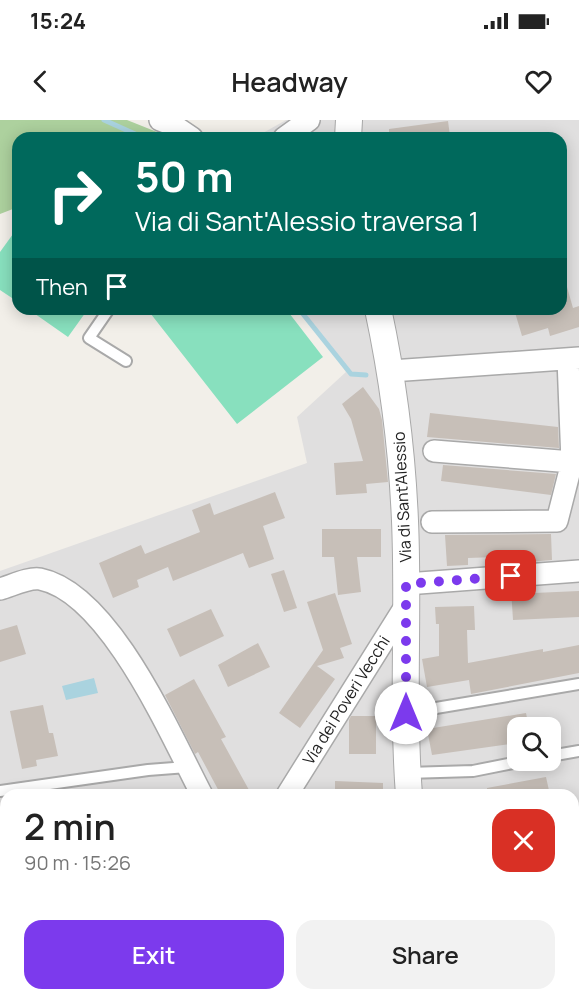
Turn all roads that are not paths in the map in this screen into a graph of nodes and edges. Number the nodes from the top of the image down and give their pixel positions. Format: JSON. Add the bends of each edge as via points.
{"nodes":[{"id":1,"x":160,"y":120,"type":"edge"},
{"id":2,"x":309,"y":120,"type":"edge"},
{"id":3,"x":183,"y":132,"type":"edge"},
{"id":4,"x":292,"y":132,"type":"edge"},
{"id":5,"x":105,"y":315,"type":"edge"},
{"id":6,"x":379,"y":315,"type":"edge"},
{"id":7,"x":574,"y":359,"type":"edge"},
{"id":8,"x":126,"y":361,"type":"dead end"},
{"id":9,"x":391,"y":371,"type":"junction"},
{"id":10,"x":434,"y":451,"type":"dead end"},
{"id":11,"x":576,"y":462,"type":"edge"},
{"id":12,"x":432,"y":522,"type":"dead end"},
{"id":13,"x":579,"y":571,"type":"edge"},
{"id":14,"x":0,"y":589,"type":"edge"},
{"id":15,"x":406,"y":595,"type":"junction"},
{"id":16,"x":579,"y":684,"type":"edge"},
{"id":17,"x":406,"y":713,"type":"junction"},
{"id":18,"x":579,"y":751,"type":"edge"},
{"id":19,"x":561,"y":754,"type":"edge"},
{"id":20,"x":507,"y":764,"type":"edge"},
{"id":21,"x":187,"y":767,"type":"junction"},
{"id":22,"x":408,"y":784,"type":"edge"},
{"id":23,"x":14,"y":789,"type":"edge"},
{"id":24,"x":199,"y":789,"type":"edge"},
{"id":25,"x":291,"y":789,"type":"edge"}],
"edges":[{"from":1,"to":3,"type":"street"},
{"from":2,"to":4,"type":"street"},
{"from":5,"to":8,"type":"lane","via":[[89,338]]},
{"from":6,"to":9,"type":"street","name":"Via di Sant'Alessio"},
{"from":7,"to":9,"type":"street"},
{"from":7,"to":11,"type":"street"},
{"from":9,"to":15,"type":"street","name":"Via di Sant'Alessio","via":[[401,450]]},
{"from":10,"to":11,"type":"street"},
{"from":11,"to":12,"type":"street","via":[[557,521]]},
{"from":13,"to":15,"type":"street"},
{"from":14,"to":21,"type":"street","via":[[38,579],[68,589],[138,670]]},
{"from":15,"to":17,"type":"street","name":"Via di Sant'Alessio"},
{"from":15,"to":25,"type":"street","name":"Via dei Poveri Vecchi"},
{"from":16,"to":17,"type":"lane"},
{"from":17,"to":22,"type":"street","name":"Via di Sant'Alessio"},
{"from":18,"to":19,"type":"lane"},
{"from":20,"to":22,"type":"lane"},
{"from":21,"to":23,"type":"lane"},
{"from":21,"to":24,"type":"street"}]}
